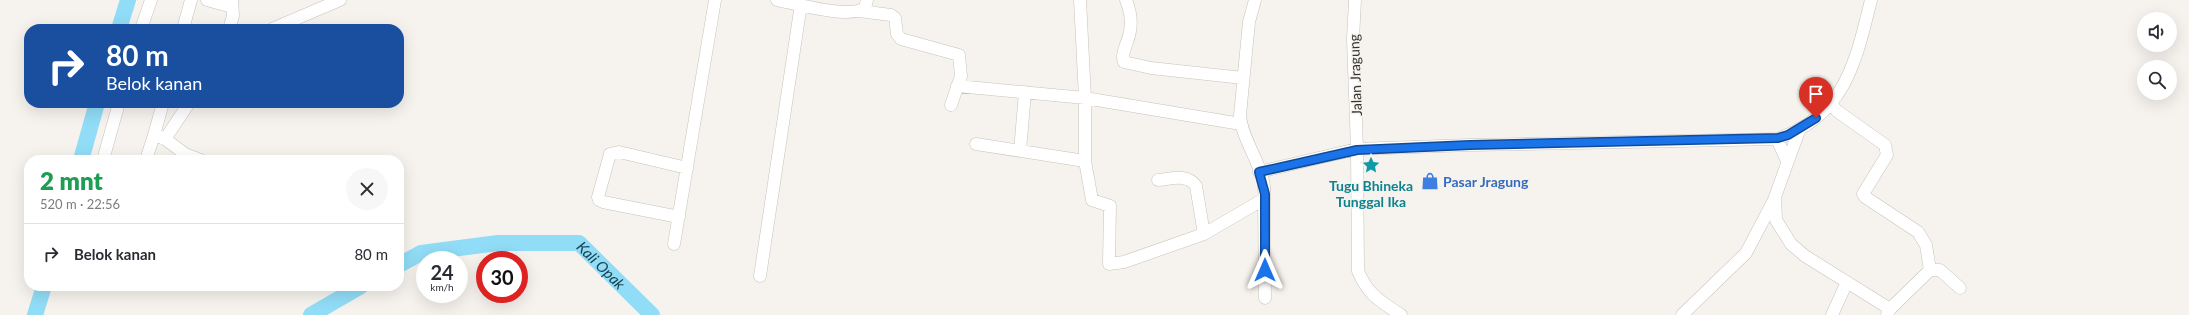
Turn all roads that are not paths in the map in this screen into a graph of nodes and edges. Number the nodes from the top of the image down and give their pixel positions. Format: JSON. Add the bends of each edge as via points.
{"nodes":[{"id":1,"x":151,"y":0,"type":"edge"},
{"id":2,"x":191,"y":0,"type":"edge"},
{"id":3,"x":207,"y":0,"type":"edge"},
{"id":4,"x":340,"y":0,"type":"edge"},
{"id":5,"x":715,"y":0,"type":"edge"},
{"id":6,"x":777,"y":0,"type":"edge"},
{"id":7,"x":867,"y":0,"type":"edge"},
{"id":8,"x":1080,"y":0,"type":"edge"},
{"id":9,"x":1126,"y":0,"type":"edge"},
{"id":10,"x":1255,"y":0,"type":"edge"},
{"id":11,"x":1355,"y":0,"type":"edge"},
{"id":12,"x":1871,"y":0,"type":"edge"},
{"id":13,"x":232,"y":3,"type":"edge"},
{"id":14,"x":801,"y":4,"type":"junction"},
{"id":15,"x":859,"y":11,"type":"junction"},
{"id":16,"x":143,"y":24,"type":"edge"},
{"id":17,"x":184,"y":24,"type":"edge"},
{"id":18,"x":231,"y":24,"type":"edge"},
{"id":19,"x":284,"y":24,"type":"edge"},
{"id":20,"x":1243,"y":78,"type":"junction"},
{"id":21,"x":957,"y":86,"type":"junction"},
{"id":22,"x":1025,"y":92,"type":"junction"},
{"id":23,"x":1085,"y":98,"type":"junction"},
{"id":24,"x":1831,"y":104,"type":"junction"},
{"id":25,"x":951,"y":105,"type":"dead end"},
{"id":26,"x":118,"y":108,"type":"edge"},
{"id":27,"x":162,"y":108,"type":"edge"},
{"id":28,"x":185,"y":108,"type":"edge"},
{"id":29,"x":1240,"y":124,"type":"junction"},
{"id":30,"x":1800,"y":128,"type":"junction"},
{"id":31,"x":159,"y":137,"type":"junction"},
{"id":32,"x":1778,"y":138,"type":"junction"},
{"id":33,"x":976,"y":144,"type":"dead end"},
{"id":34,"x":1357,"y":150,"type":"junction"},
{"id":35,"x":1020,"y":151,"type":"junction"},
{"id":36,"x":103,"y":155,"type":"edge"},
{"id":37,"x":149,"y":155,"type":"edge"},
{"id":38,"x":182,"y":155,"type":"edge"},
{"id":39,"x":1085,"y":161,"type":"junction"},
{"id":40,"x":1787,"y":161,"type":"junction"},
{"id":41,"x":687,"y":168,"type":"junction"},
{"id":42,"x":1259,"y":172,"type":"junction"},
{"id":43,"x":1158,"y":180,"type":"dead end"},
{"id":44,"x":1775,"y":197,"type":"junction"},
{"id":45,"x":1264,"y":199,"type":"junction"},
{"id":46,"x":678,"y":218,"type":"junction"},
{"id":47,"x":1204,"y":234,"type":"junction"},
{"id":48,"x":674,"y":244,"type":"dead end"},
{"id":49,"x":1930,"y":270,"type":"junction"},
{"id":50,"x":760,"y":276,"type":"dead end"},
{"id":51,"x":1848,"y":282,"type":"junction"},
{"id":52,"x":1960,"y":288,"type":"dead end"},
{"id":53,"x":1265,"y":298,"type":"dead end"},
{"id":54,"x":1889,"y":312,"type":"edge"},
{"id":55,"x":1401,"y":315,"type":"edge"},
{"id":56,"x":1682,"y":315,"type":"edge"},
{"id":57,"x":1832,"y":315,"type":"edge"}],
"edges":[{"from":1,"to":16,"type":"street"},
{"from":2,"to":17,"type":"street"},
{"from":3,"to":13,"type":"street"},
{"from":4,"to":19,"type":"street"},
{"from":5,"to":41,"type":"street"},
{"from":6,"to":14,"type":"street"},
{"from":7,"to":15,"type":"street","via":[[865,8]]},
{"from":8,"to":23,"type":"street"},
{"from":9,"to":20,"type":"street","via":[[1131,19],[1124,62],[1151,68]]},
{"from":10,"to":20,"type":"street","via":[[1249,22]]},
{"from":11,"to":34,"type":"street","name":"Jalan Jragung","via":[[1353,39]]},
{"from":12,"to":24,"type":"street","via":[[1847,81]]},
{"from":13,"to":18,"type":"street"},
{"from":14,"to":15,"type":"street","via":[[847,13]]},
{"from":14,"to":50,"type":"street"},
{"from":15,"to":21,"type":"street","via":[[891,15],[895,18],[897,34],[901,39],[959,55],[961,76]]},
{"from":20,"to":29,"type":"street"},
{"from":21,"to":22,"type":"street"},
{"from":21,"to":25,"type":"street"},
{"from":22,"to":23,"type":"street"},
{"from":22,"to":35,"type":"street"},
{"from":23,"to":29,"type":"street"},
{"from":23,"to":39,"type":"street"},
{"from":24,"to":30,"type":"street"},
{"from":24,"to":49,"type":"street","via":[[1885,145],[1887,155],[1863,194],[1918,232],[1926,245]]},
{"from":26,"to":36,"type":"street"},
{"from":27,"to":31,"type":"street"},
{"from":28,"to":31,"type":"street"},
{"from":29,"to":42,"type":"street"},
{"from":30,"to":32,"type":"street"},
{"from":30,"to":40,"type":"street"},
{"from":31,"to":37,"type":"street"},
{"from":31,"to":38,"type":"street"},
{"from":32,"to":34,"type":"street"},
{"from":32,"to":40,"type":"street"},
{"from":33,"to":35,"type":"street"},
{"from":34,"to":42,"type":"street"},
{"from":34,"to":55,"type":"street","name":"Jalan Jragung","via":[[1358,271],[1371,295]]},
{"from":35,"to":39,"type":"street"},
{"from":39,"to":47,"type":"street","via":[[1092,200],[1110,206],[1109,264],[1124,262]]},
{"from":40,"to":44,"type":"street"},
{"from":41,"to":46,"type":"street"},
{"from":41,"to":46,"type":"street","via":[[619,152],[610,154],[598,197],[603,202]]},
{"from":42,"to":45,"type":"street"},
{"from":43,"to":47,"type":"street","via":[[1187,178],[1192,181],[1196,186]]},
{"from":44,"to":51,"type":"street","via":[[1776,220],[1792,244],[1805,256]]},
{"from":44,"to":56,"type":"street","via":[[1746,252]]},
{"from":45,"to":47,"type":"street"},
{"from":45,"to":53,"type":"street"},
{"from":46,"to":48,"type":"street"},
{"from":49,"to":52,"type":"street","via":[[1940,270]]},
{"from":49,"to":54,"type":"street"},
{"from":51,"to":54,"type":"street"},
{"from":51,"to":57,"type":"street"}]}
